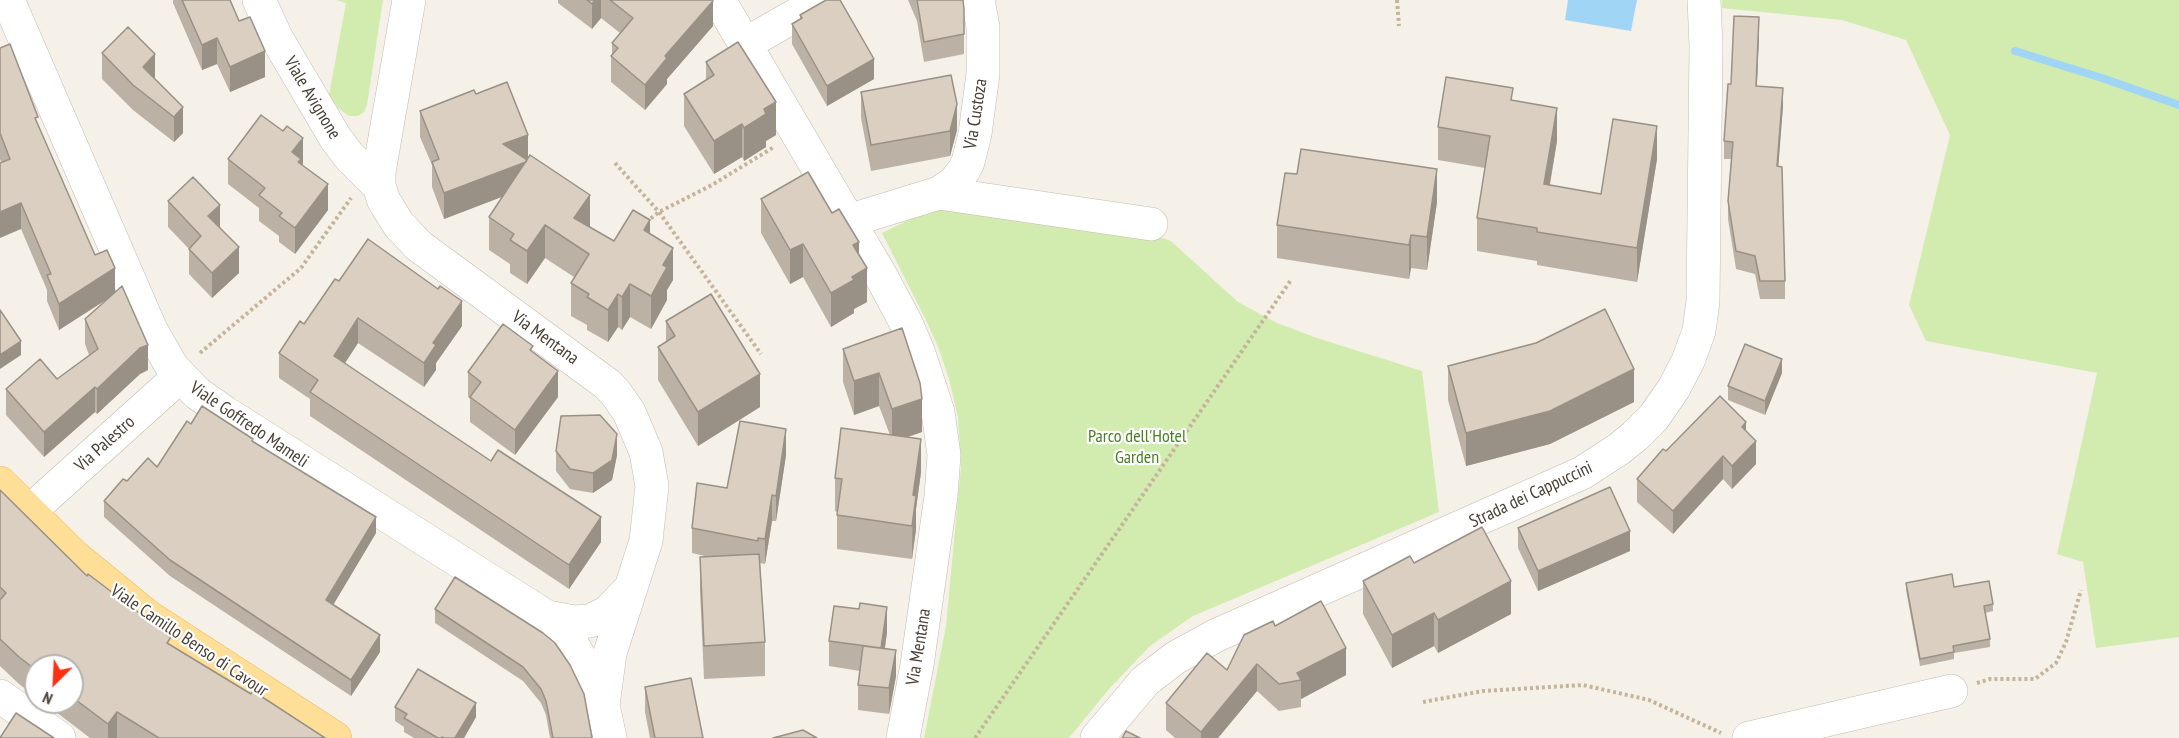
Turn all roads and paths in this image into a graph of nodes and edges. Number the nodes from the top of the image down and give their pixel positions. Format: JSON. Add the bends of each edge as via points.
{"nodes":[{"id":1,"x":8,"y":0,"type":"edge"},
{"id":2,"x":259,"y":0,"type":"edge"},
{"id":3,"x":409,"y":0,"type":"edge"},
{"id":4,"x":719,"y":0,"type":"edge"},
{"id":5,"x":823,"y":0,"type":"edge"},
{"id":6,"x":978,"y":0,"type":"edge"},
{"id":7,"x":1397,"y":0,"type":"edge"},
{"id":8,"x":1704,"y":0,"type":"edge"},
{"id":9,"x":1399,"y":26,"type":"dead end"},
{"id":10,"x":744,"y":45,"type":"junction"},
{"id":11,"x":798,"y":133,"type":"junction"},
{"id":12,"x":615,"y":163,"type":"dead end"},
{"id":13,"x":367,"y":190,"type":"junction"},
{"id":14,"x":939,"y":193,"type":"junction"},
{"id":15,"x":659,"y":212,"type":"junction"},
{"id":16,"x":848,"y":220,"type":"junction"},
{"id":17,"x":1151,"y":224,"type":"dead end"},
{"id":18,"x":642,"y":225,"type":"edge"},
{"id":19,"x":1291,"y":280,"type":"dead end"},
{"id":20,"x":761,"y":354,"type":"dead end"},
{"id":21,"x":190,"y":364,"type":"junction"},
{"id":22,"x":0,"y":483,"type":"edge"},
{"id":23,"x":29,"y":512,"type":"junction"},
{"id":24,"x":2081,"y":590,"type":"dead end"},
{"id":25,"x":628,"y":591,"type":"junction"},
{"id":26,"x":547,"y":617,"type":"junction"},
{"id":27,"x":1951,"y":691,"type":"joint"},
{"id":28,"x":0,"y":696,"type":"edge"},
{"id":29,"x":1423,"y":702,"type":"dead end"},
{"id":30,"x":603,"y":705,"type":"junction"},
{"id":31,"x":1736,"y":736,"type":"edge"},
{"id":32,"x":59,"y":738,"type":"edge"},
{"id":33,"x":335,"y":738,"type":"edge"},
{"id":34,"x":610,"y":738,"type":"edge"},
{"id":35,"x":903,"y":738,"type":"edge"},
{"id":36,"x":975,"y":738,"type":"edge"},
{"id":37,"x":1096,"y":738,"type":"edge"}],
"edges":[{"from":1,"to":21,"type":"street","name":"Viale Goffredo Mameli","via":[[151,330],[166,359]]},
{"from":2,"to":13,"type":"street","name":"Viale Avignone","via":[[276,37]]},
{"from":3,"to":13,"type":"street","name":"Via Mentana","via":[[379,172]]},
{"from":4,"to":10,"type":"street","name":"Via Mentana"},
{"from":5,"to":10,"type":"street"},
{"from":6,"to":14,"type":"street","name":"Via Custoza","via":[[984,52],[975,134],[964,170]]},
{"from":7,"to":9,"type":"path"},
{"from":8,"to":37,"type":"street","name":"Strada dei Cappuccini","via":[[1702,309],[1688,362],[1654,417],[1619,449],[1582,473],[1175,657],[1145,681]]},
{"from":10,"to":11,"type":"street","name":"Via Mentana"},
{"from":11,"to":15,"type":"path"},
{"from":11,"to":16,"type":"street","name":"Via Mentana"},
{"from":12,"to":15,"type":"path"},
{"from":13,"to":21,"type":"path","via":[[301,268]]},
{"from":13,"to":25,"type":"street","name":"Via Mentana","via":[[384,201],[419,246],[596,375],[623,402],[646,452],[652,486],[646,541]]},
{"from":14,"to":16,"type":"street","name":"Via Custoza"},
{"from":14,"to":17,"type":"street"},
{"from":15,"to":18,"type":"path"},
{"from":15,"to":20,"type":"path"},
{"from":16,"to":35,"type":"street","name":"Via Mentana","via":[[906,323],[931,387],[942,435],[941,496]]},
{"from":19,"to":36,"type":"path"},
{"from":21,"to":23,"type":"street","name":"Via Palestro"},
{"from":21,"to":26,"type":"street","name":"Viale Goffredo Mameli","via":[[197,393]]},
{"from":22,"to":23,"type":"main road","name":"Viale Camillo Benso di Cavour"},
{"from":23,"to":33,"type":"main road","name":"Viale Camillo Benso di Cavour","via":[[82,564],[147,616]]},
{"from":24,"to":27,"type":"path","via":[[2056,663],[2035,679],[1990,679]]},
{"from":25,"to":26,"type":"street","name":"Viale Goffredo Mameli","via":[[608,612],[591,621]]},
{"from":25,"to":30,"type":"street","name":"Via Mentana","via":[[610,653]]},
{"from":26,"to":30,"type":"street","name":"Viale Goffredo Mameli","via":[[569,639]]},
{"from":27,"to":31,"type":"street"},
{"from":28,"to":32,"type":"street"},
{"from":29,"to":31,"type":"path","via":[[1483,691],[1583,685],[1649,700]]},
{"from":30,"to":34,"type":"street","name":"Viale Goffredo Mameli"}]}
